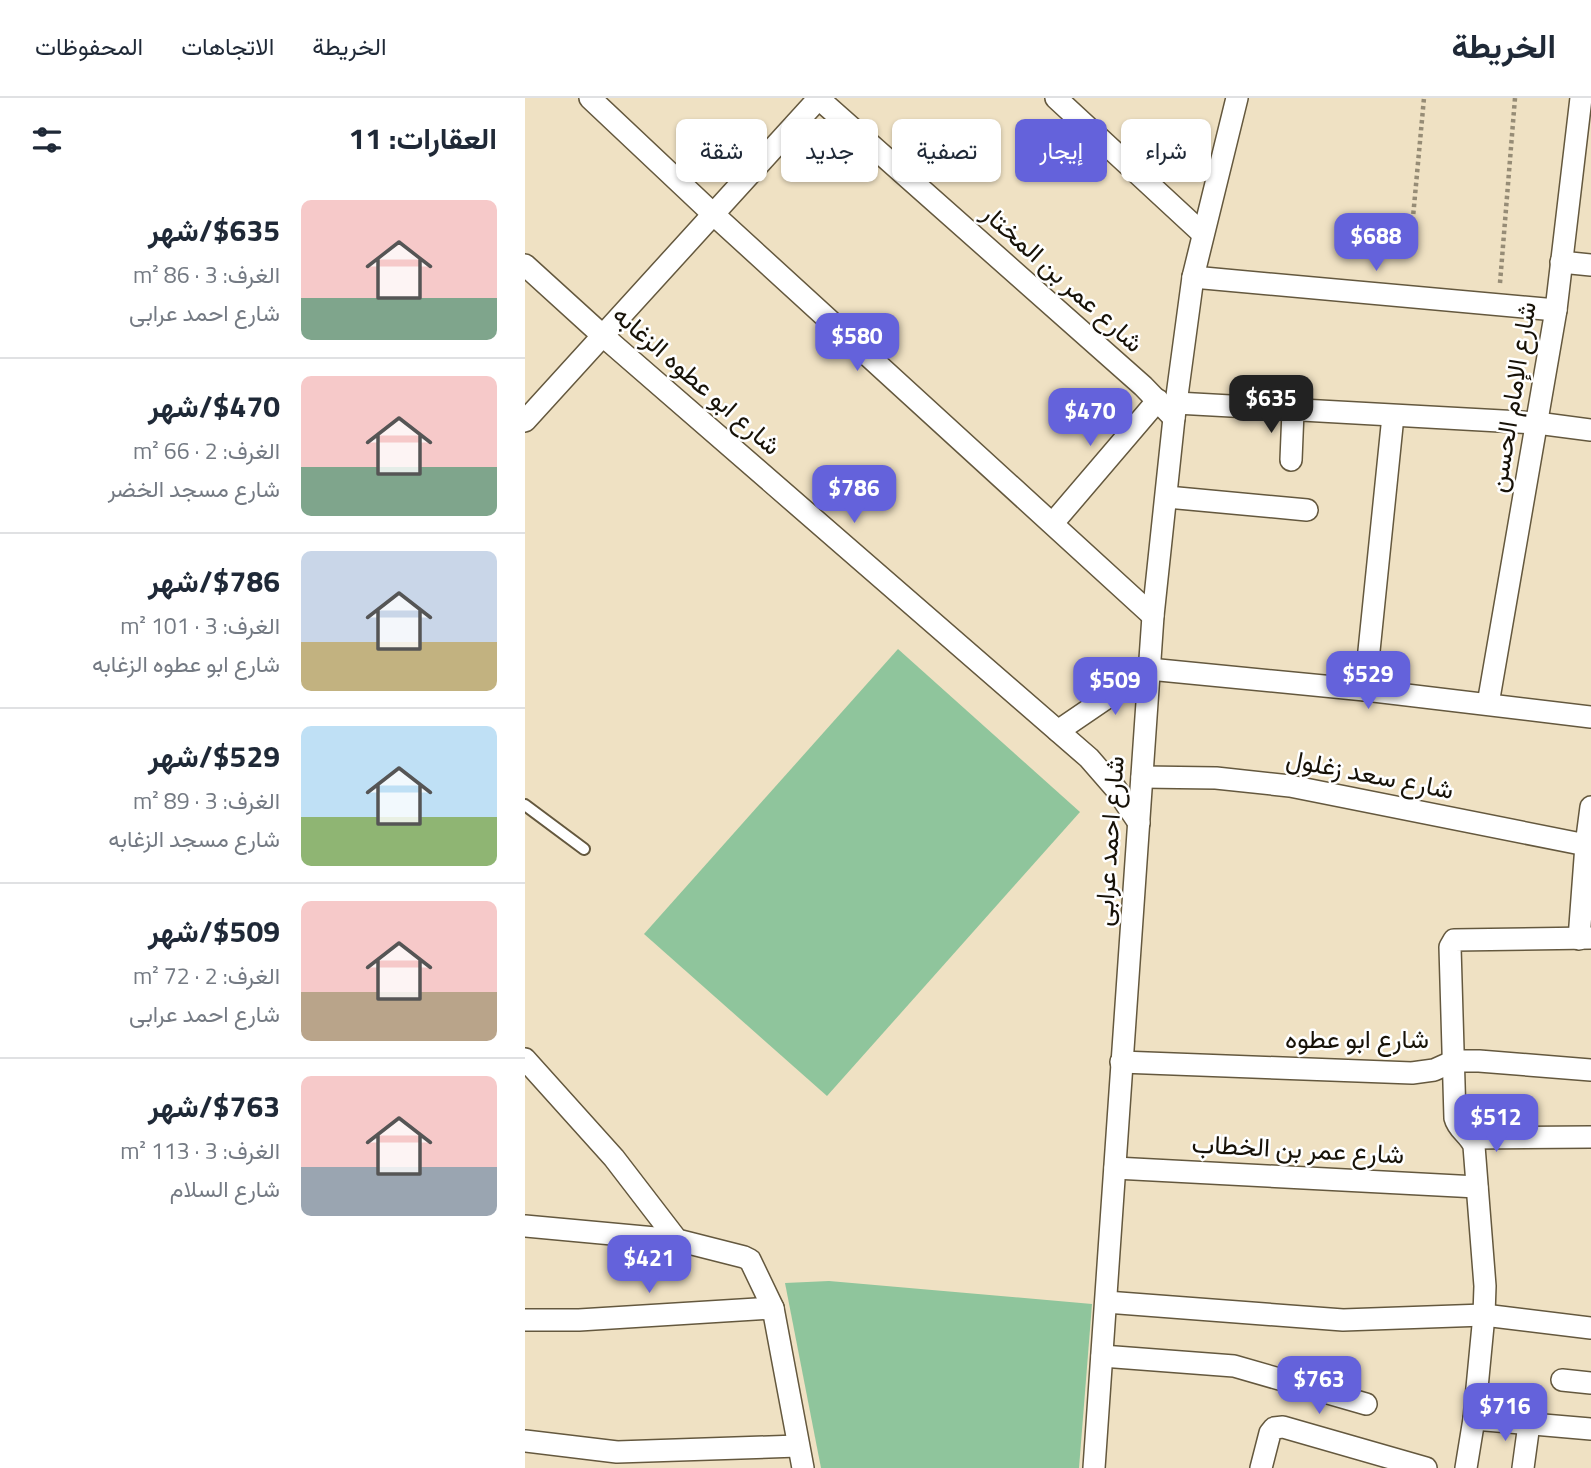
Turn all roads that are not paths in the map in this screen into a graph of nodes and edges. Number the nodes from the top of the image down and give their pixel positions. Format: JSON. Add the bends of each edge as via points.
{"nodes":[{"id":1,"x":590,"y":98,"type":"edge"},
{"id":2,"x":819,"y":98,"type":"edge"},
{"id":3,"x":1056,"y":98,"type":"edge"},
{"id":4,"x":1237,"y":98,"type":"edge"},
{"id":5,"x":1583,"y":109,"type":"edge"},
{"id":6,"x":712,"y":213,"type":"junction"},
{"id":7,"x":1203,"y":234,"type":"junction"},
{"id":8,"x":1562,"y":262,"type":"junction"},
{"id":9,"x":525,"y":265,"type":"edge"},
{"id":10,"x":1591,"y":265,"type":"edge"},
{"id":11,"x":1193,"y":277,"type":"junction"},
{"id":12,"x":1556,"y":310,"type":"junction"},
{"id":13,"x":602,"y":335,"type":"junction"},
{"id":14,"x":1170,"y":407,"type":"junction"},
{"id":15,"x":1293,"y":411,"type":"junction"},
{"id":16,"x":1393,"y":416,"type":"junction"},
{"id":17,"x":525,"y":421,"type":"edge"},
{"id":18,"x":1537,"y":423,"type":"junction"},
{"id":19,"x":1591,"y":430,"type":"edge"},
{"id":20,"x":1291,"y":460,"type":"dead end"},
{"id":21,"x":1167,"y":497,"type":"junction"},
{"id":22,"x":1307,"y":510,"type":"dead end"},
{"id":23,"x":1053,"y":523,"type":"junction"},
{"id":24,"x":1153,"y":616,"type":"junction"},
{"id":25,"x":1149,"y":669,"type":"junction"},
{"id":26,"x":1365,"y":690,"type":"junction"},
{"id":27,"x":1487,"y":704,"type":"junction"},
{"id":28,"x":1591,"y":718,"type":"edge"},
{"id":29,"x":1058,"y":731,"type":"junction"},
{"id":30,"x":1142,"y":777,"type":"junction"},
{"id":31,"x":525,"y":805,"type":"edge"},
{"id":32,"x":1591,"y":807,"type":"edge"},
{"id":33,"x":1139,"y":823,"type":"junction"},
{"id":34,"x":1586,"y":845,"type":"junction"},
{"id":35,"x":584,"y":849,"type":"dead end"},
{"id":36,"x":1585,"y":939,"type":"edge"},
{"id":37,"x":525,"y":1059,"type":"edge"},
{"id":38,"x":1454,"y":1061,"type":"junction"},
{"id":39,"x":1121,"y":1062,"type":"junction"},
{"id":40,"x":1591,"y":1070,"type":"edge"},
{"id":41,"x":1591,"y":1137,"type":"edge"},
{"id":42,"x":1471,"y":1138,"type":"junction"},
{"id":43,"x":1115,"y":1168,"type":"junction"},
{"id":44,"x":1478,"y":1187,"type":"junction"},
{"id":45,"x":525,"y":1226,"type":"edge"},
{"id":46,"x":677,"y":1240,"type":"junction"},
{"id":47,"x":1106,"y":1301,"type":"junction"},
{"id":48,"x":773,"y":1308,"type":"junction"},
{"id":49,"x":1484,"y":1315,"type":"junction"},
{"id":50,"x":525,"y":1320,"type":"edge"},
{"id":51,"x":1591,"y":1328,"type":"edge"},
{"id":52,"x":1102,"y":1356,"type":"junction"},
{"id":53,"x":1562,"y":1380,"type":"dead end"},
{"id":54,"x":1591,"y":1383,"type":"edge"},
{"id":55,"x":1366,"y":1404,"type":"dead end"},
{"id":56,"x":1474,"y":1419,"type":"junction"},
{"id":57,"x":1529,"y":1424,"type":"junction"},
{"id":58,"x":1591,"y":1429,"type":"edge"},
{"id":59,"x":525,"y":1441,"type":"edge"},
{"id":60,"x":798,"y":1446,"type":"junction"},
{"id":61,"x":616,"y":1460,"type":"edge"},
{"id":62,"x":803,"y":1468,"type":"edge"},
{"id":63,"x":1094,"y":1468,"type":"edge"},
{"id":64,"x":1261,"y":1468,"type":"edge"},
{"id":65,"x":1426,"y":1468,"type":"edge"},
{"id":66,"x":1466,"y":1468,"type":"edge"},
{"id":67,"x":1523,"y":1468,"type":"edge"}],
"edges":[{"from":1,"to":6,"type":"street"},
{"from":2,"to":6,"type":"street"},
{"from":2,"to":14,"type":"street","name":"شارع عمر بن المختار"},
{"from":3,"to":7,"type":"street"},
{"from":4,"to":7,"type":"street","name":"شارع احمد عرابى"},
{"from":5,"to":8,"type":"street","name":"شارع الإمام الحسن"},
{"from":6,"to":13,"type":"street"},
{"from":6,"to":23,"type":"street"},
{"from":7,"to":11,"type":"street","name":"شارع احمد عرابى"},
{"from":8,"to":10,"type":"street"},
{"from":8,"to":12,"type":"street","name":"شارع الإمام الحسن"},
{"from":9,"to":13,"type":"street","name":"شارع ابو عطوه الزغابه"},
{"from":11,"to":12,"type":"street"},
{"from":11,"to":14,"type":"street","name":"شارع احمد عرابى"},
{"from":12,"to":18,"type":"street","name":"شارع الإمام الحسن"},
{"from":13,"to":17,"type":"street"},
{"from":13,"to":29,"type":"street","name":"شارع ابو عطوه الزغابه"},
{"from":14,"to":15,"type":"street"},
{"from":14,"to":21,"type":"street","name":"شارع احمد عرابى"},
{"from":14,"to":23,"type":"street"},
{"from":15,"to":16,"type":"street"},
{"from":15,"to":20,"type":"street"},
{"from":16,"to":18,"type":"street"},
{"from":16,"to":26,"type":"street"},
{"from":18,"to":19,"type":"street"},
{"from":18,"to":27,"type":"street","name":"شارع الإمام الحسن"},
{"from":21,"to":22,"type":"street"},
{"from":21,"to":24,"type":"street","name":"شارع احمد عرابى"},
{"from":23,"to":24,"type":"street"},
{"from":24,"to":25,"type":"street","name":"شارع احمد عرابى"},
{"from":25,"to":26,"type":"street"},
{"from":25,"to":29,"type":"street"},
{"from":25,"to":30,"type":"street","name":"شارع احمد عرابى"},
{"from":26,"to":27,"type":"street"},
{"from":27,"to":28,"type":"street"},
{"from":29,"to":33,"type":"street","name":"شارع ابو عطوه الزغابه","via":[[1089,758]]},
{"from":30,"to":33,"type":"street","name":"شارع احمد عرابى"},
{"from":30,"to":34,"type":"street","name":"شارع سعد زغلول","via":[[1290,786]]},
{"from":31,"to":35,"type":"lane"},
{"from":32,"to":34,"type":"street"},
{"from":33,"to":39,"type":"street","name":"شارع احمد عرابى"},
{"from":34,"to":36,"type":"street"},
{"from":36,"to":38,"type":"street","via":[[1452,942]]},
{"from":37,"to":46,"type":"street","via":[[614,1158]]},
{"from":38,"to":39,"type":"street","name":"شارع ابو عطوه","via":[[1412,1073]]},
{"from":38,"to":40,"type":"street","name":"شارع ابو عطوه"},
{"from":38,"to":42,"type":"street","via":[[1455,1118]]},
{"from":39,"to":43,"type":"street","name":"شارع احمد عرابى"},
{"from":41,"to":42,"type":"street"},
{"from":42,"to":44,"type":"street"},
{"from":43,"to":44,"type":"street","name":"شارع عمر بن الخطاب"},
{"from":43,"to":47,"type":"street","name":"شارع احمد عرابى"},
{"from":44,"to":49,"type":"street"},
{"from":45,"to":46,"type":"street"},
{"from":46,"to":48,"type":"street","via":[[750,1261]]},
{"from":47,"to":49,"type":"street","via":[[1343,1320]]},
{"from":47,"to":52,"type":"street","name":"شارع احمد عرابى"},
{"from":48,"to":50,"type":"street"},
{"from":48,"to":60,"type":"street"},
{"from":49,"to":51,"type":"street"},
{"from":49,"to":56,"type":"street"},
{"from":52,"to":55,"type":"street","via":[[1234,1366]]},
{"from":52,"to":63,"type":"street","name":"شارع احمد عرابى"},
{"from":53,"to":54,"type":"street"},
{"from":56,"to":57,"type":"street"},
{"from":56,"to":66,"type":"street"},
{"from":57,"to":58,"type":"street"},
{"from":57,"to":67,"type":"street"},
{"from":59,"to":61,"type":"street"},
{"from":60,"to":61,"type":"street"},
{"from":60,"to":62,"type":"street"},
{"from":64,"to":65,"type":"street","via":[[1270,1433],[1283,1427]]}]}
